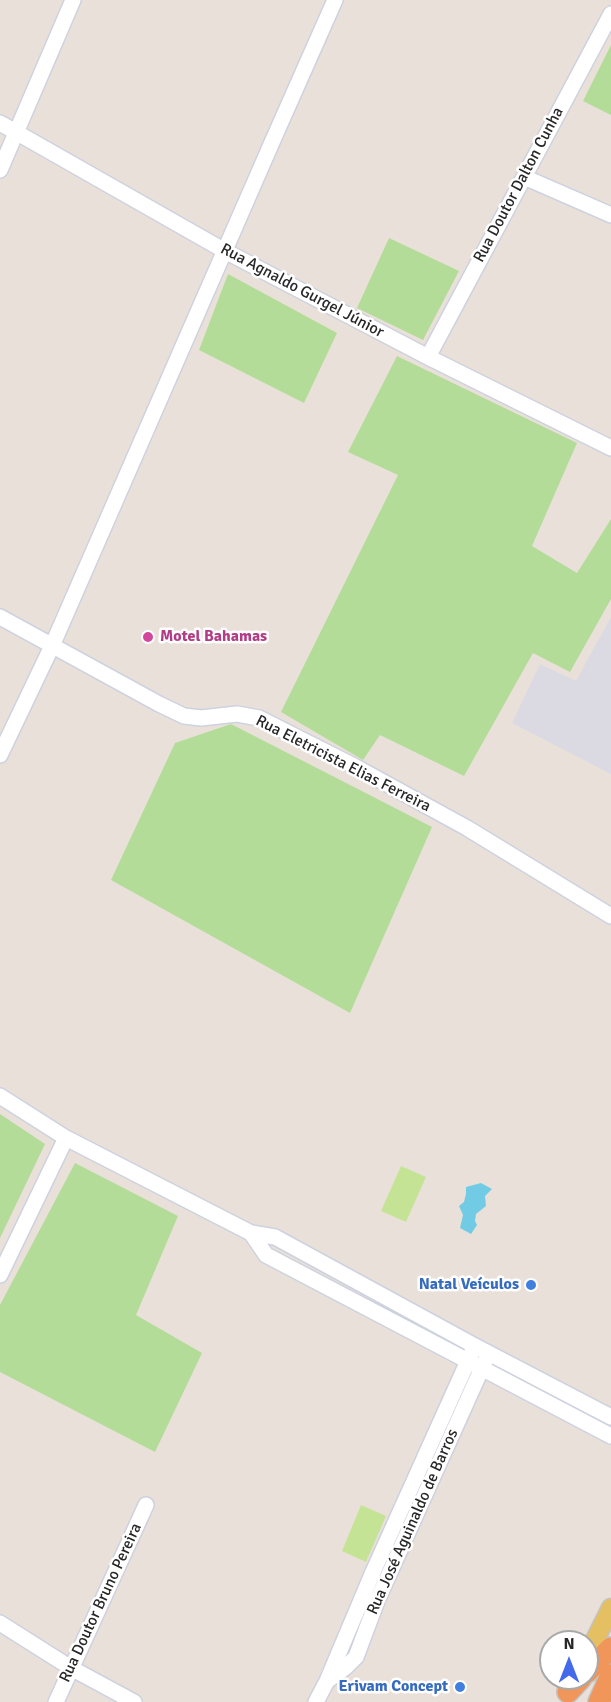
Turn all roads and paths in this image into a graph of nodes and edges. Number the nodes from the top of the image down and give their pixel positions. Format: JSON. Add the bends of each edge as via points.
{"nodes":[{"id":1,"x":74,"y":0,"type":"edge"},
{"id":2,"x":335,"y":0,"type":"edge"},
{"id":3,"x":611,"y":14,"type":"edge"},
{"id":4,"x":0,"y":123,"type":"edge"},
{"id":5,"x":16,"y":133,"type":"junction"},
{"id":6,"x":0,"y":170,"type":"edge"},
{"id":7,"x":524,"y":177,"type":"junction"},
{"id":8,"x":611,"y":215,"type":"edge"},
{"id":9,"x":225,"y":251,"type":"junction"},
{"id":10,"x":428,"y":357,"type":"junction"},
{"id":11,"x":611,"y":448,"type":"edge"},
{"id":12,"x":0,"y":617,"type":"edge"},
{"id":13,"x":52,"y":646,"type":"junction"},
{"id":14,"x":0,"y":755,"type":"edge"},
{"id":15,"x":611,"y":916,"type":"edge"},
{"id":16,"x":0,"y":1096,"type":"edge"},
{"id":17,"x":66,"y":1138,"type":"junction"},
{"id":18,"x":0,"y":1275,"type":"edge"},
{"id":19,"x":477,"y":1353,"type":"junction"},
{"id":20,"x":482,"y":1368,"type":"junction"},
{"id":21,"x":611,"y":1417,"type":"edge"},
{"id":22,"x":611,"y":1436,"type":"edge"},
{"id":23,"x":146,"y":1505,"type":"dead end"},
{"id":24,"x":380,"y":1575,"type":"junction"},
{"id":25,"x":611,"y":1608,"type":"edge"},
{"id":26,"x":0,"y":1623,"type":"edge"},
{"id":27,"x":599,"y":1632,"type":"edge"},
{"id":28,"x":611,"y":1648,"type":"edge"},
{"id":29,"x":599,"y":1660,"type":"edge"},
{"id":30,"x":70,"y":1668,"type":"junction"},
{"id":31,"x":611,"y":1675,"type":"edge"},
{"id":32,"x":56,"y":1702,"type":"edge"},
{"id":33,"x":134,"y":1702,"type":"edge"},
{"id":34,"x":316,"y":1702,"type":"edge"},
{"id":35,"x":599,"y":1702,"type":"edge"}],
"edges":[{"from":1,"to":5,"type":"street"},
{"from":2,"to":9,"type":"street"},
{"from":3,"to":7,"type":"street","name":"Rua Doutor Dalton Cunha"},
{"from":4,"to":5,"type":"street","name":"Rua Agnaldo Gurgel Júnior"},
{"from":5,"to":6,"type":"street"},
{"from":5,"to":9,"type":"street","name":"Rua Agnaldo Gurgel Júnior"},
{"from":7,"to":8,"type":"street"},
{"from":7,"to":10,"type":"street","name":"Rua Doutor Dalton Cunha"},
{"from":9,"to":10,"type":"street","name":"Rua Agnaldo Gurgel Júnior"},
{"from":9,"to":13,"type":"street"},
{"from":10,"to":11,"type":"street","name":"Rua Agnaldo Gurgel Júnior"},
{"from":12,"to":13,"type":"street","name":"Rua Eletricista Elias Ferreira"},
{"from":13,"to":14,"type":"street"},
{"from":13,"to":15,"type":"street","name":"Rua Eletricista Elias Ferreira","via":[[184,716],[237,714],[259,718],[467,828]]},
{"from":16,"to":17,"type":"street"},
{"from":17,"to":18,"type":"street"},
{"from":17,"to":19,"type":"street","via":[[251,1233],[275,1237]]},
{"from":19,"to":20,"type":"street"},
{"from":19,"to":21,"type":"street"},
{"from":19,"to":24,"type":"street","name":"Rua José Aguinaldo de Barros"},
{"from":20,"to":22,"type":"street"},
{"from":20,"to":24,"type":"street","name":"Rua José Aguinaldo de Barros"},
{"from":23,"to":30,"type":"street","name":"Rua Doutor Bruno Pereira"},
{"from":24,"to":34,"type":"street","name":"Rua José Aguinaldo de Barros"},
{"from":25,"to":27,"type":"main road"},
{"from":26,"to":30,"type":"street"},
{"from":28,"to":29,"type":"highway"},
{"from":30,"to":32,"type":"street","name":"Rua Doutor Bruno Pereira"},
{"from":30,"to":33,"type":"street"},
{"from":31,"to":35,"type":"highway"}]}
